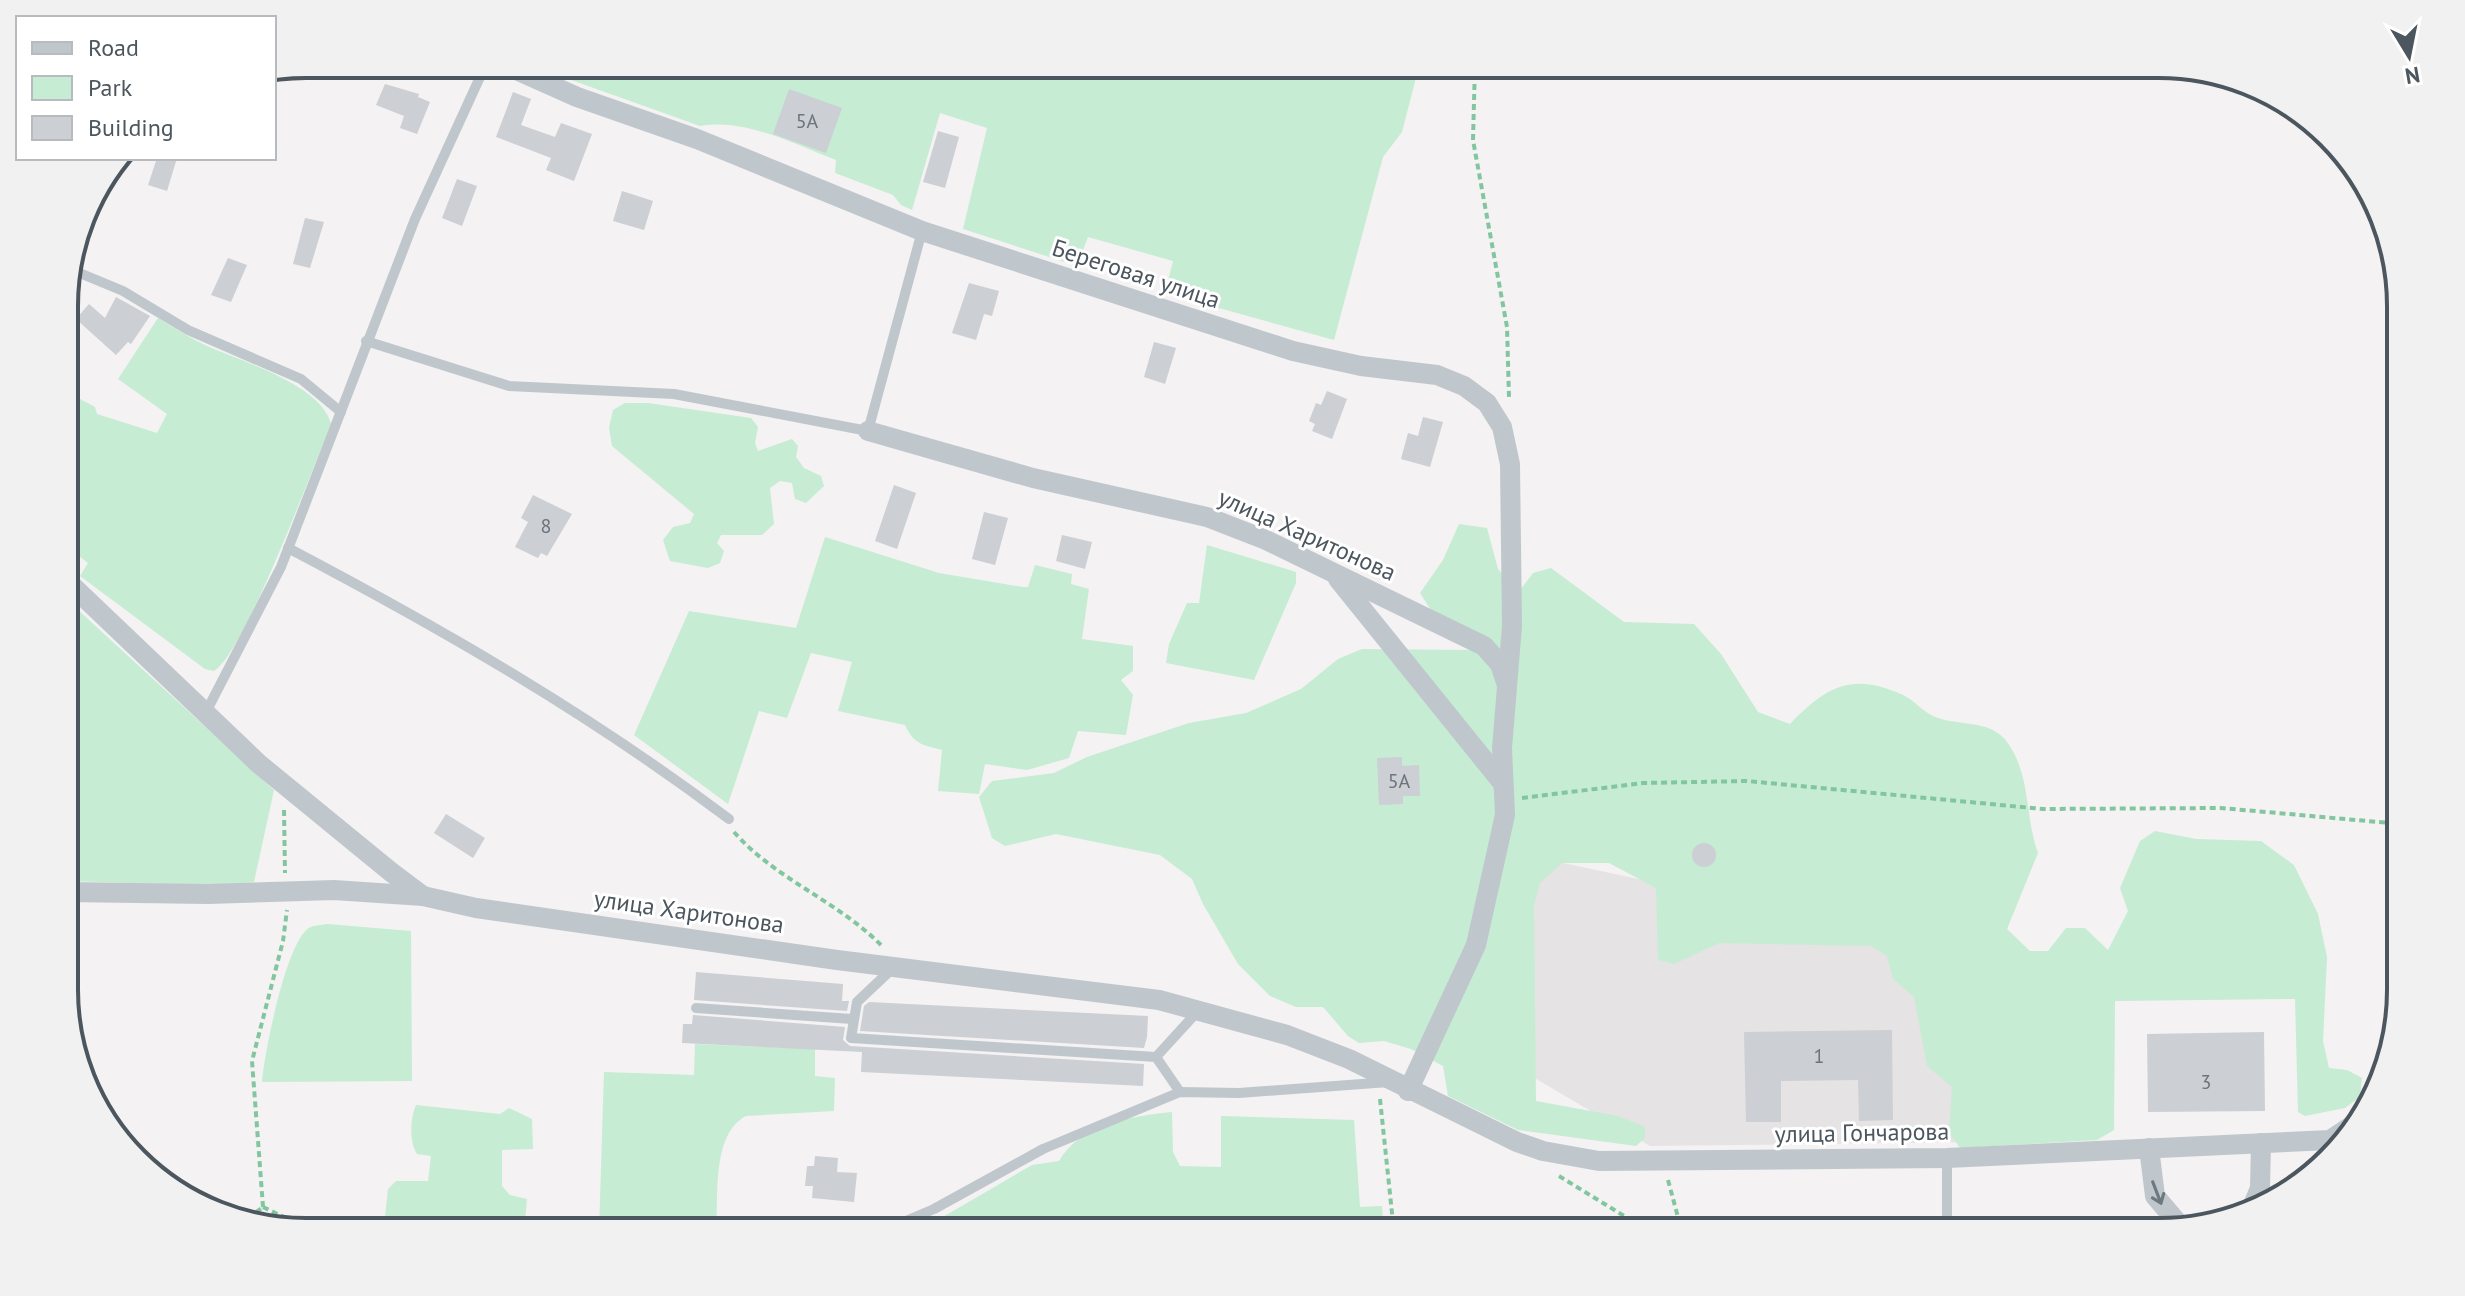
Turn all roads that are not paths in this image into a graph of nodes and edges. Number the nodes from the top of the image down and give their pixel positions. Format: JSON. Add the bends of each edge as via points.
{"nodes":[{"id":1,"x":480,"y":78,"type":"edge"},
{"id":2,"x":534,"y":78,"type":"edge"},
{"id":3,"x":922,"y":231,"type":"junction"},
{"id":4,"x":81,"y":273,"type":"edge"},
{"id":5,"x":366,"y":341,"type":"junction"},
{"id":6,"x":341,"y":412,"type":"junction"},
{"id":7,"x":868,"y":431,"type":"junction"},
{"id":8,"x":288,"y":548,"type":"junction"},
{"id":9,"x":1333,"y":573,"type":"junction"},
{"id":10,"x":78,"y":592,"type":"edge"},
{"id":11,"x":1508,"y":689,"type":"junction"},
{"id":12,"x":205,"y":714,"type":"junction"},
{"id":13,"x":1505,"y":793,"type":"junction"},
{"id":14,"x":729,"y":819,"type":"road end"},
{"id":15,"x":78,"y":892,"type":"edge"},
{"id":16,"x":423,"y":896,"type":"junction"},
{"id":17,"x":895,"y":967,"type":"junction"},
{"id":18,"x":696,"y":1008,"type":"dead end"},
{"id":19,"x":1198,"y":1011,"type":"junction"},
{"id":20,"x":852,"y":1019,"type":"junction"},
{"id":21,"x":1156,"y":1057,"type":"junction"},
{"id":22,"x":1392,"y":1085,"type":"junction"},
{"id":23,"x":1180,"y":1092,"type":"junction"},
{"id":24,"x":2330,"y":1140,"type":"edge"},
{"id":25,"x":2261,"y":1143,"type":"junction"},
{"id":26,"x":2149,"y":1148,"type":"junction"},
{"id":27,"x":1947,"y":1158,"type":"junction"},
{"id":28,"x":2256,"y":1196,"type":"edge"},
{"id":29,"x":913,"y":1218,"type":"edge"},
{"id":30,"x":1947,"y":1218,"type":"edge"},
{"id":31,"x":2175,"y":1218,"type":"edge"}],
"edges":[{"from":1,"to":5,"type":"lane"},
{"from":2,"to":3,"type":"street","name":"Береговая улица"},
{"from":3,"to":7,"type":"lane"},
{"from":3,"to":11,"type":"street","name":"Береговая улица","via":[[1261,342],[1361,366],[1437,375],[1477,394],[1502,427],[1510,464]]},
{"from":4,"to":6,"type":"lane","via":[[123,291],[188,330],[301,379]]},
{"from":5,"to":6,"type":"lane"},
{"from":5,"to":7,"type":"lane","via":[[509,386],[674,394]]},
{"from":6,"to":8,"type":"lane"},
{"from":7,"to":9,"type":"street","name":"улица Харитонова","via":[[1033,478],[1207,517]]},
{"from":8,"to":12,"type":"lane"},
{"from":8,"to":14,"type":"lane","via":[[421,617],[581,715]]},
{"from":9,"to":11,"type":"street","name":"улица Харитонова","via":[[1484,646],[1500,664]]},
{"from":9,"to":13,"type":"street","via":[[1491,764]]},
{"from":10,"to":12,"type":"street","name":"улица Харитонова"},
{"from":11,"to":13,"type":"street","name":"Береговая улица","via":[[1502,748]]},
{"from":12,"to":16,"type":"street","name":"улица Харитонова"},
{"from":13,"to":22,"type":"street","name":"Береговая улица","via":[[1503,831],[1476,945]]},
{"from":15,"to":16,"type":"street"},
{"from":16,"to":17,"type":"street","name":"улица Харитонова"},
{"from":17,"to":19,"type":"street","name":"улица Харитонова","via":[[1134,995]]},
{"from":17,"to":20,"type":"lane","via":[[862,994]]},
{"from":18,"to":20,"type":"lane"},
{"from":19,"to":21,"type":"lane"},
{"from":19,"to":22,"type":"street","name":"улица Харитонова","via":[[1287,1035],[1349,1059]]},
{"from":20,"to":21,"type":"lane","via":[[851,1038]]},
{"from":21,"to":23,"type":"lane"},
{"from":22,"to":23,"type":"lane"},
{"from":22,"to":27,"type":"street","name":"улица Гончарова","via":[[1543,1151],[1599,1161]]},
{"from":23,"to":29,"type":"lane","via":[[1043,1149]]},
{"from":24,"to":25,"type":"street","name":"улица Гончарова"},
{"from":25,"to":26,"type":"street","name":"улица Гончарова"},
{"from":25,"to":28,"type":"street"},
{"from":26,"to":27,"type":"street","name":"улица Гончарова"},
{"from":26,"to":31,"type":"street","one_way":true,"via":[[2155,1196]]},
{"from":27,"to":30,"type":"lane"}]}
